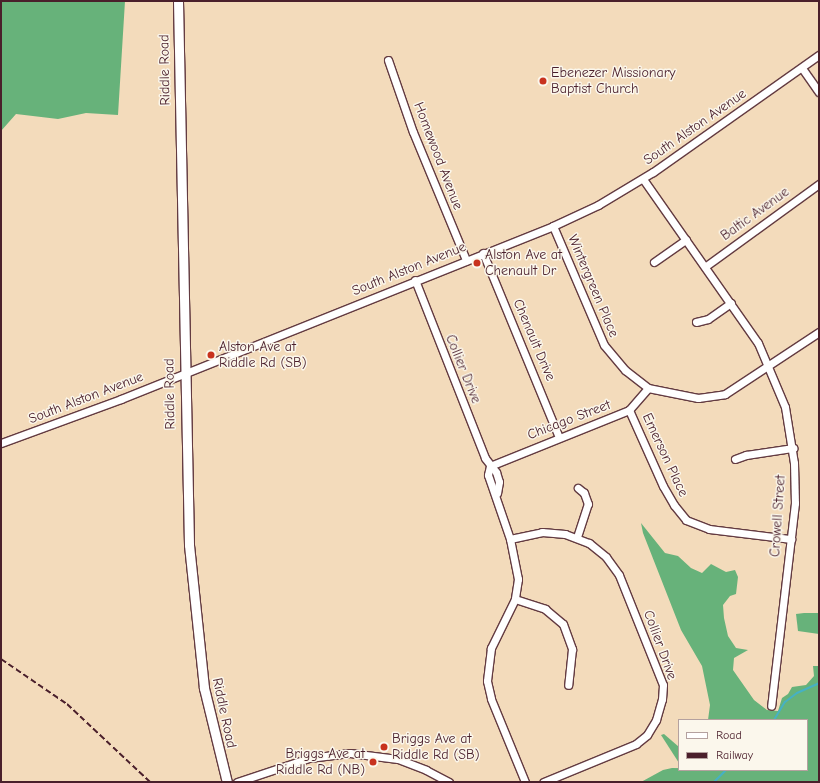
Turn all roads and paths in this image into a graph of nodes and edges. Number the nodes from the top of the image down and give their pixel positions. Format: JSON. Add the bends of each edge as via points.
{"nodes":[{"id":1,"x":178,"y":1,"type":"edge"},
{"id":2,"x":819,"y":55,"type":"edge"},
{"id":3,"x":388,"y":60,"type":"dead end"},
{"id":4,"x":802,"y":68,"type":"junction"},
{"id":5,"x":819,"y":92,"type":"edge"},
{"id":6,"x":643,"y":179,"type":"junction"},
{"id":7,"x":819,"y":184,"type":"edge"},
{"id":8,"x":553,"y":226,"type":"junction"},
{"id":9,"x":686,"y":240,"type":"junction"},
{"id":10,"x":483,"y":253,"type":"junction"},
{"id":11,"x":466,"y":260,"type":"junction"},
{"id":12,"x":654,"y":262,"type":"dead end"},
{"id":13,"x":706,"y":266,"type":"junction"},
{"id":14,"x":415,"y":280,"type":"junction"},
{"id":15,"x":731,"y":303,"type":"junction"},
{"id":16,"x":696,"y":322,"type":"dead end"},
{"id":17,"x":819,"y":332,"type":"edge"},
{"id":18,"x":770,"y":367,"type":"junction"},
{"id":19,"x":184,"y":373,"type":"junction"},
{"id":20,"x":648,"y":388,"type":"junction"},
{"id":21,"x":629,"y":410,"type":"junction"},
{"id":22,"x":559,"y":437,"type":"junction"},
{"id":23,"x":1,"y":443,"type":"edge"},
{"id":24,"x":793,"y":448,"type":"junction"},
{"id":25,"x":735,"y":459,"type":"dead end"},
{"id":26,"x":490,"y":466,"type":"junction"},
{"id":27,"x":578,"y":488,"type":"dead end"},
{"id":28,"x":577,"y":537,"type":"junction"},
{"id":29,"x":510,"y":538,"type":"junction"},
{"id":30,"x":791,"y":539,"type":"junction"},
{"id":31,"x":515,"y":599,"type":"junction"},
{"id":32,"x":568,"y":685,"type":"dead end"},
{"id":33,"x":771,"y":706,"type":"dead end"},
{"id":34,"x":227,"y":782,"type":"edge"},
{"id":35,"x":237,"y":782,"type":"edge"},
{"id":36,"x":449,"y":782,"type":"edge"},
{"id":37,"x":525,"y":782,"type":"edge"},
{"id":38,"x":544,"y":782,"type":"edge"}],
"edges":[{"from":1,"to":19,"type":"main road","name":"Riddle Road"},
{"from":2,"to":4,"type":"street","name":"South Alston Avenue"},
{"from":3,"to":11,"type":"street","name":"Homewood Avenue","via":[[413,132]]},
{"from":4,"to":5,"type":"street"},
{"from":4,"to":6,"type":"street","name":"South Alston Avenue"},
{"from":6,"to":8,"type":"street","name":"South Alston Avenue","via":[[598,205]]},
{"from":6,"to":9,"type":"street","name":"Crowell Street"},
{"from":7,"to":13,"type":"street","name":"Baltic Avenue"},
{"from":8,"to":10,"type":"street","name":"South Alston Avenue"},
{"from":8,"to":20,"type":"street","name":"Wintergreen Place","via":[[604,345],[625,370]]},
{"from":9,"to":12,"type":"street"},
{"from":9,"to":13,"type":"street","name":"Crowell Street"},
{"from":10,"to":11,"type":"street","name":"South Alston Avenue"},
{"from":10,"to":22,"type":"street","name":"Chenault Drive"},
{"from":11,"to":14,"type":"street","name":"South Alston Avenue"},
{"from":13,"to":15,"type":"street","name":"Crowell Street"},
{"from":14,"to":19,"type":"street","name":"South Alston Avenue"},
{"from":14,"to":26,"type":"street","name":"Collier Drive"},
{"from":15,"to":16,"type":"street","via":[[708,318]]},
{"from":15,"to":18,"type":"street","name":"Crowell Street","via":[[758,343]]},
{"from":17,"to":18,"type":"street","name":"Wintergreen Place"},
{"from":18,"to":20,"type":"street","name":"Wintergreen Place","via":[[718,396],[698,398]]},
{"from":18,"to":24,"type":"street","name":"Crowell Street","via":[[785,407]]},
{"from":19,"to":23,"type":"street","name":"South Alston Avenue"},
{"from":19,"to":34,"type":"main road","name":"Riddle Road","via":[[188,527],[196,632],[210,720]]},
{"from":20,"to":21,"type":"street","name":"Chicago Street"},
{"from":21,"to":22,"type":"street","name":"Chicago Street"},
{"from":21,"to":30,"type":"street","name":"Emerson Place","via":[[664,486],[686,520],[709,529]]},
{"from":22,"to":26,"type":"street","name":"Chicago Street"},
{"from":24,"to":25,"type":"street"},
{"from":24,"to":30,"type":"street","name":"Crowell Street","via":[[795,484]]},
{"from":26,"to":29,"type":"street","name":"Collier Drive","via":[[490,480],[497,493]]},
{"from":27,"to":28,"type":"street","via":[[584,493],[588,504]]},
{"from":28,"to":29,"type":"street","name":"Collier Drive","via":[[542,532]]},
{"from":28,"to":38,"type":"street","name":"Collier Drive","via":[[598,550],[619,575],[660,672],[663,685],[662,699],[654,725],[636,744]]},
{"from":29,"to":31,"type":"street","name":"Collier Drive","via":[[518,573]]},
{"from":30,"to":33,"type":"street","name":"Crowell Street"},
{"from":31,"to":32,"type":"street","via":[[545,609],[564,624],[572,649]]},
{"from":31,"to":37,"type":"street","name":"Collier Drive","via":[[491,648],[487,681],[491,699]]},
{"from":35,"to":36,"type":"street","via":[[310,758],[350,753],[398,759]]}]}
